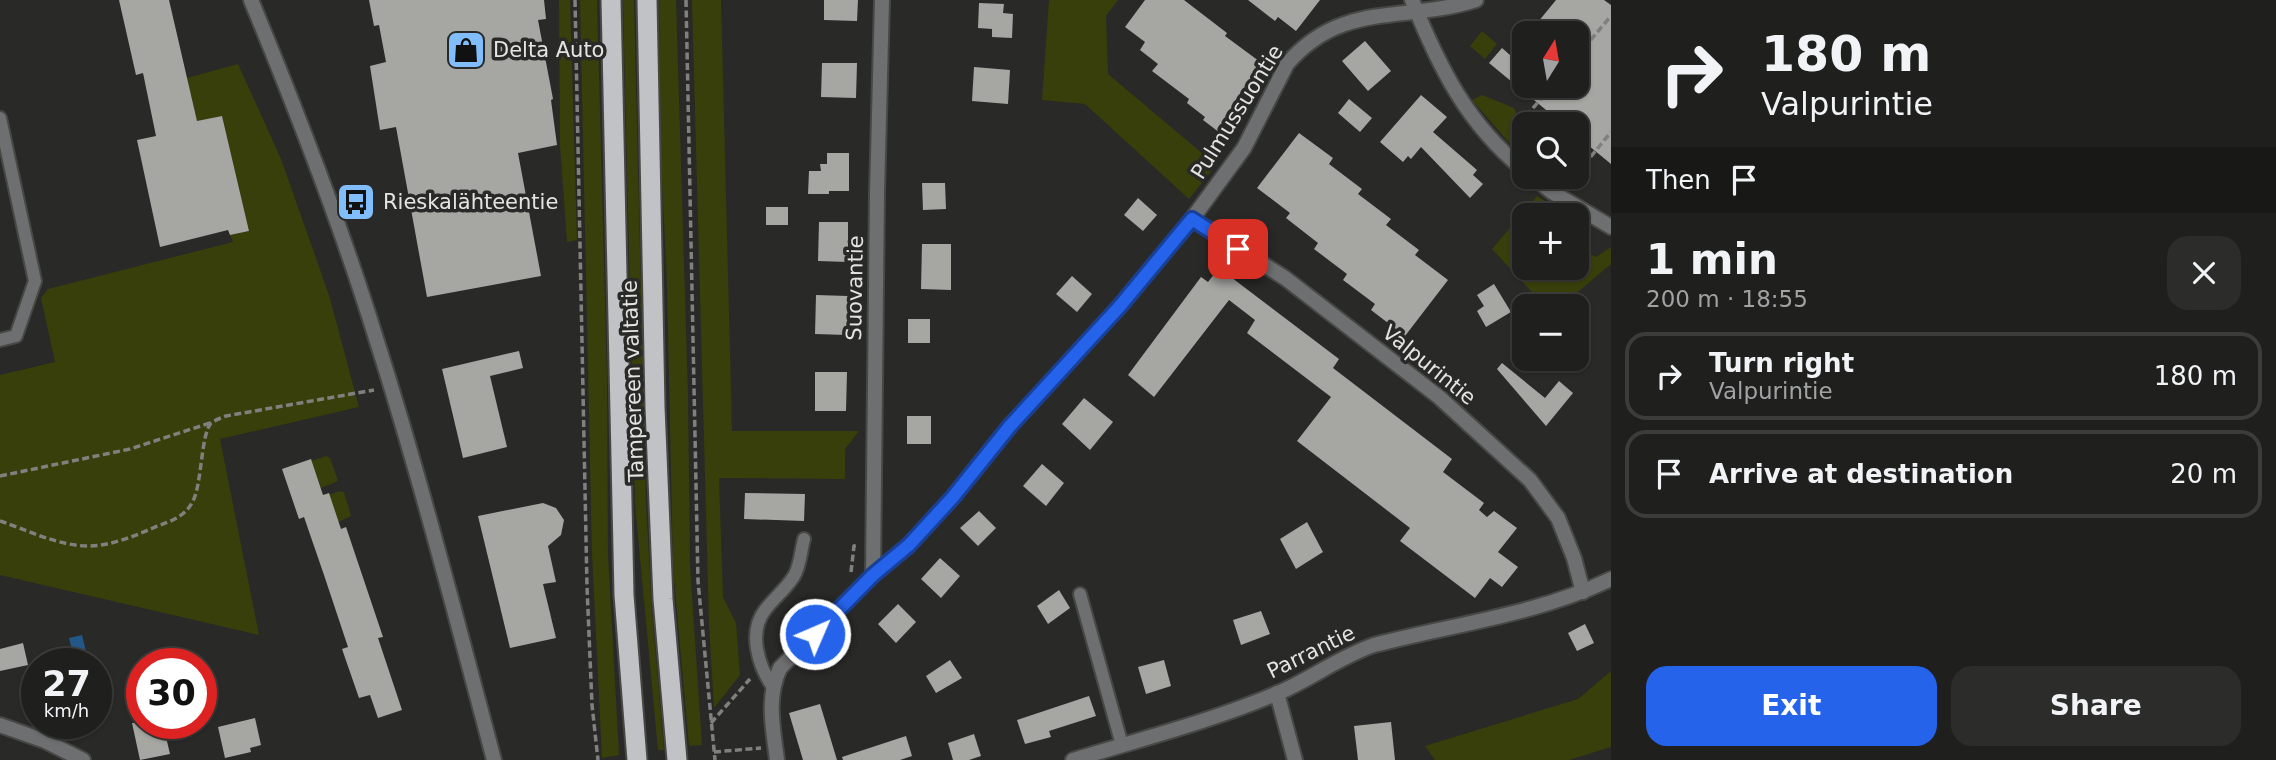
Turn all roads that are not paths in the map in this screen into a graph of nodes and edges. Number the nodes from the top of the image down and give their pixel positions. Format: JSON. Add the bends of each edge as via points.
{"nodes":[{"id":1,"x":251,"y":0,"type":"edge"},
{"id":2,"x":611,"y":0,"type":"edge"},
{"id":3,"x":647,"y":0,"type":"edge"},
{"id":4,"x":882,"y":0,"type":"edge"},
{"id":5,"x":1476,"y":0,"type":"edge"},
{"id":6,"x":1414,"y":5,"type":"edge"},
{"id":7,"x":0,"y":118,"type":"edge"},
{"id":8,"x":1512,"y":160,"type":"edge"},
{"id":9,"x":1548,"y":189,"type":"edge"},
{"id":10,"x":1192,"y":219,"type":"junction"},
{"id":11,"x":1611,"y":227,"type":"edge"},
{"id":12,"x":0,"y":340,"type":"edge"},
{"id":13,"x":804,"y":539,"type":"dead end"},
{"id":14,"x":873,"y":575,"type":"junction"},
{"id":15,"x":1611,"y":579,"type":"edge"},
{"id":16,"x":1583,"y":592,"type":"junction"},
{"id":17,"x":1080,"y":594,"type":"dead end"},
{"id":18,"x":773,"y":687,"type":"junction"},
{"id":19,"x":1277,"y":693,"type":"junction"},
{"id":20,"x":0,"y":725,"type":"edge"},
{"id":21,"x":1122,"y":745,"type":"junction"},
{"id":22,"x":776,"y":753,"type":"edge"},
{"id":23,"x":83,"y":760,"type":"edge"},
{"id":24,"x":494,"y":760,"type":"edge"},
{"id":25,"x":637,"y":760,"type":"edge"},
{"id":26,"x":677,"y":760,"type":"edge"},
{"id":27,"x":1073,"y":760,"type":"edge"},
{"id":28,"x":1296,"y":760,"type":"edge"}],
"edges":[{"from":1,"to":24,"type":"street","via":[[333,210],[390,386]]},
{"from":2,"to":25,"type":"highway","name":"Tampereen valtatie","via":[[625,595]]},
{"from":3,"to":26,"type":"highway","name":"Tampereen valtatie","via":[[655,407],[663,599]]},
{"from":4,"to":14,"type":"street","name":"Suovantie"},
{"from":5,"to":6,"type":"street","name":"Pulmussuontie","via":[[1459,5]]},
{"from":6,"to":8,"type":"street","via":[[1465,109]]},
{"from":6,"to":10,"type":"street","name":"Pulmussuontie","via":[[1340,23],[1297,53],[1244,148]]},
{"from":7,"to":12,"type":"lane","via":[[35,281],[16,336]]},
{"from":9,"to":11,"type":"street"},
{"from":10,"to":14,"type":"street","name":"Pulmussuontie","via":[[953,497],[909,545]]},
{"from":10,"to":16,"type":"street","name":"Valpurintie","via":[[1285,278],[1439,397],[1530,480],[1558,518]]},
{"from":13,"to":18,"type":"lane","via":[[796,574],[757,625],[757,649]]},
{"from":14,"to":18,"type":"street","name":"Pulmussuontie","via":[[780,668]]},
{"from":15,"to":16,"type":"street","name":"Parrantie"},
{"from":16,"to":19,"type":"street","name":"Parrantie","via":[[1505,616],[1374,645]]},
{"from":17,"to":21,"type":"lane"},
{"from":18,"to":22,"type":"street","name":"Pulmussuontie"},
{"from":19,"to":21,"type":"street","name":"Parrantie"},
{"from":19,"to":28,"type":"street"},
{"from":20,"to":23,"type":"street"},
{"from":21,"to":27,"type":"street","name":"Parrantie"}]}
